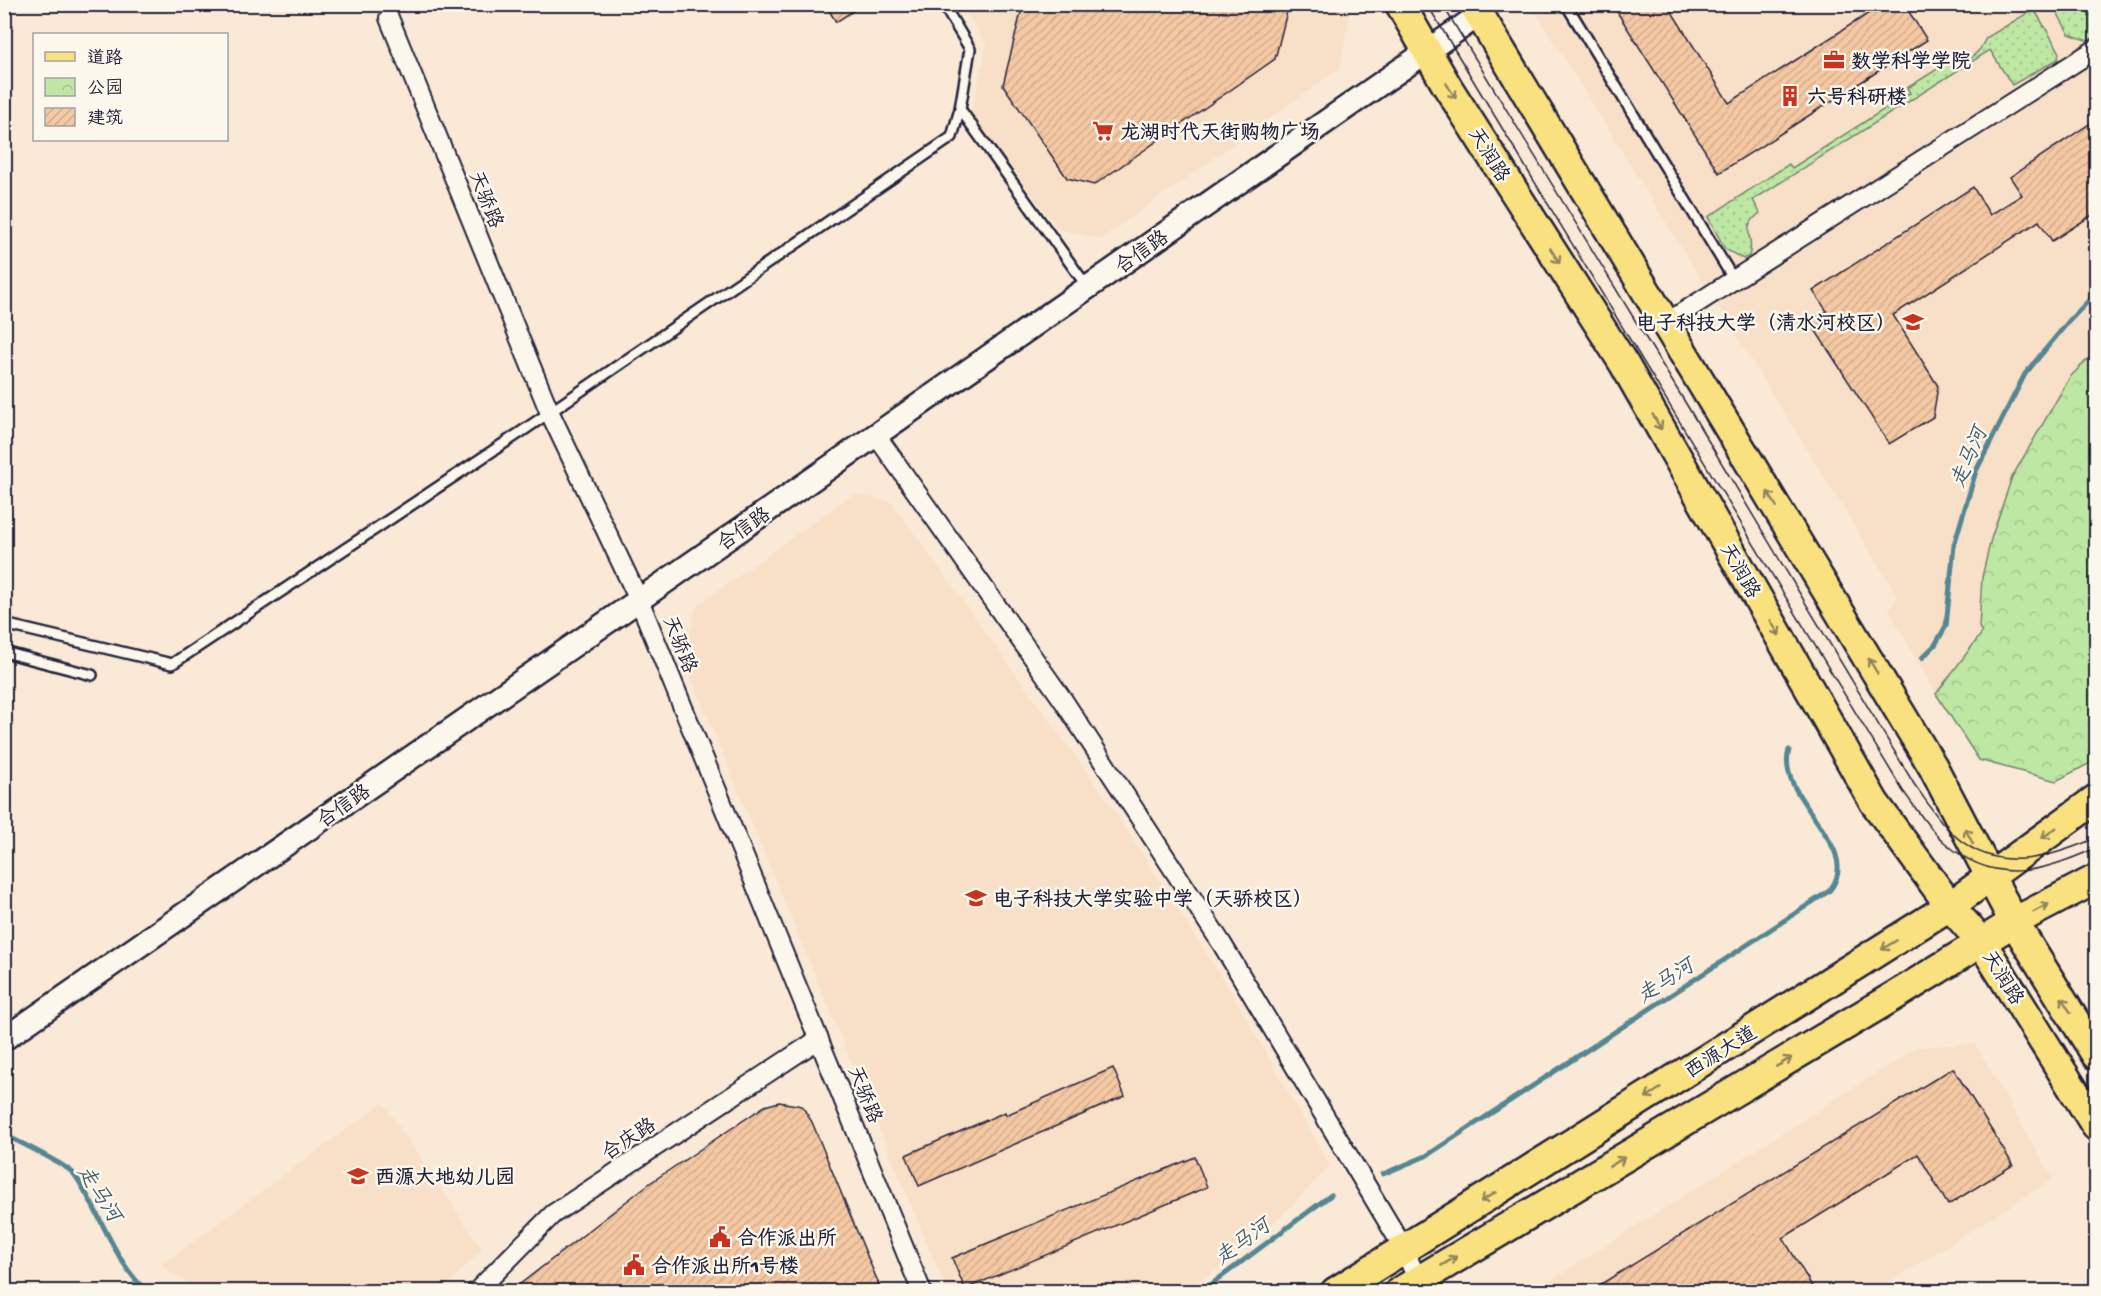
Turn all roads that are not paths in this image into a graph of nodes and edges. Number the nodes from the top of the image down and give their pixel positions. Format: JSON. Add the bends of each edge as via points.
{"nodes":[{"id":1,"x":943,"y":4,"type":"edge"},
{"id":2,"x":1400,"y":4,"type":"edge"},
{"id":3,"x":1566,"y":4,"type":"edge"},
{"id":4,"x":1476,"y":10,"type":"edge"},
{"id":5,"x":389,"y":18,"type":"dead end"},
{"id":6,"x":2097,"y":50,"type":"edge"},
{"id":7,"x":1428,"y":51,"type":"junction"},
{"id":8,"x":960,"y":109,"type":"junction"},
{"id":9,"x":1734,"y":280,"type":"junction"},
{"id":10,"x":1088,"y":288,"type":"junction"},
{"id":11,"x":1666,"y":322,"type":"junction"},
{"id":12,"x":550,"y":412,"type":"junction"},
{"id":13,"x":876,"y":435,"type":"junction"},
{"id":14,"x":639,"y":600,"type":"junction"},
{"id":15,"x":4,"y":624,"type":"edge"},
{"id":16,"x":4,"y":652,"type":"edge"},
{"id":17,"x":92,"y":675,"type":"dead end"},
{"id":18,"x":2097,"y":799,"type":"edge"},
{"id":19,"x":1990,"y":877,"type":"junction"},
{"id":20,"x":2097,"y":879,"type":"edge"},
{"id":21,"x":1950,"y":906,"type":"junction"},
{"id":22,"x":2014,"y":922,"type":"junction"},
{"id":23,"x":1982,"y":943,"type":"junction"},
{"id":24,"x":4,"y":1039,"type":"edge"},
{"id":25,"x":819,"y":1039,"type":"junction"},
{"id":26,"x":2097,"y":1055,"type":"edge"},
{"id":27,"x":2097,"y":1126,"type":"edge"},
{"id":28,"x":1404,"y":1249,"type":"junction"},
{"id":29,"x":1413,"y":1288,"type":"edge"},
{"id":30,"x":476,"y":1292,"type":"edge"},
{"id":31,"x":922,"y":1292,"type":"edge"},
{"id":32,"x":1335,"y":1292,"type":"edge"}],
"edges":[{"from":1,"to":8,"type":"lane","via":[[970,49]]},
{"from":2,"to":7,"type":"main road","name":"天润路"},
{"from":3,"to":9,"type":"lane"},
{"from":4,"to":7,"type":"street","name":"合信路"},
{"from":4,"to":11,"type":"main road","name":"天润路"},
{"from":5,"to":12,"type":"street","name":"天骄路"},
{"from":6,"to":9,"type":"street"},
{"from":7,"to":10,"type":"street","name":"合信路"},
{"from":7,"to":21,"type":"main road","name":"天润路","one_way":true,"via":[[1624,364],[1874,802]]},
{"from":8,"to":10,"type":"lane"},
{"from":8,"to":12,"type":"lane","via":[[952,137]]},
{"from":9,"to":11,"type":"street"},
{"from":10,"to":13,"type":"street","name":"合信路"},
{"from":19,"to":11,"type":"main road","name":"天润路","one_way":true,"via":[[1933,767]]},
{"from":12,"to":14,"type":"street","name":"天骄路"},
{"from":12,"to":15,"type":"lane","via":[[171,664]]},
{"from":13,"to":14,"type":"street","name":"合信路"},
{"from":13,"to":28,"type":"street","via":[[1063,700],[1222,944]]},
{"from":14,"to":24,"type":"street","name":"合信路"},
{"from":14,"to":25,"type":"street","name":"天骄路"},
{"from":16,"to":17,"type":"lane"},
{"from":18,"to":19,"type":"main road","name":"西源大道","one_way":true},
{"from":19,"to":21,"type":"main road","name":"西源大道"},
{"from":19,"to":22,"type":"main road","name":"天润路"},
{"from":22,"to":20,"type":"main road","one_way":true},
{"from":21,"to":23,"type":"main road","name":"天润路"},
{"from":21,"to":28,"type":"main road","name":"西源大道","one_way":true},
{"from":22,"to":23,"type":"main road"},
{"from":26,"to":22,"type":"main road","name":"天润路","one_way":true},
{"from":23,"to":27,"type":"main road","name":"天润路"},
{"from":29,"to":23,"type":"main road","one_way":true},
{"from":25,"to":30,"type":"street","name":"合庆路","via":[[553,1214]]},
{"from":25,"to":31,"type":"street","name":"天骄路"},
{"from":28,"to":29,"type":"street"},
{"from":28,"to":32,"type":"main road","name":"西源大道"}]}
